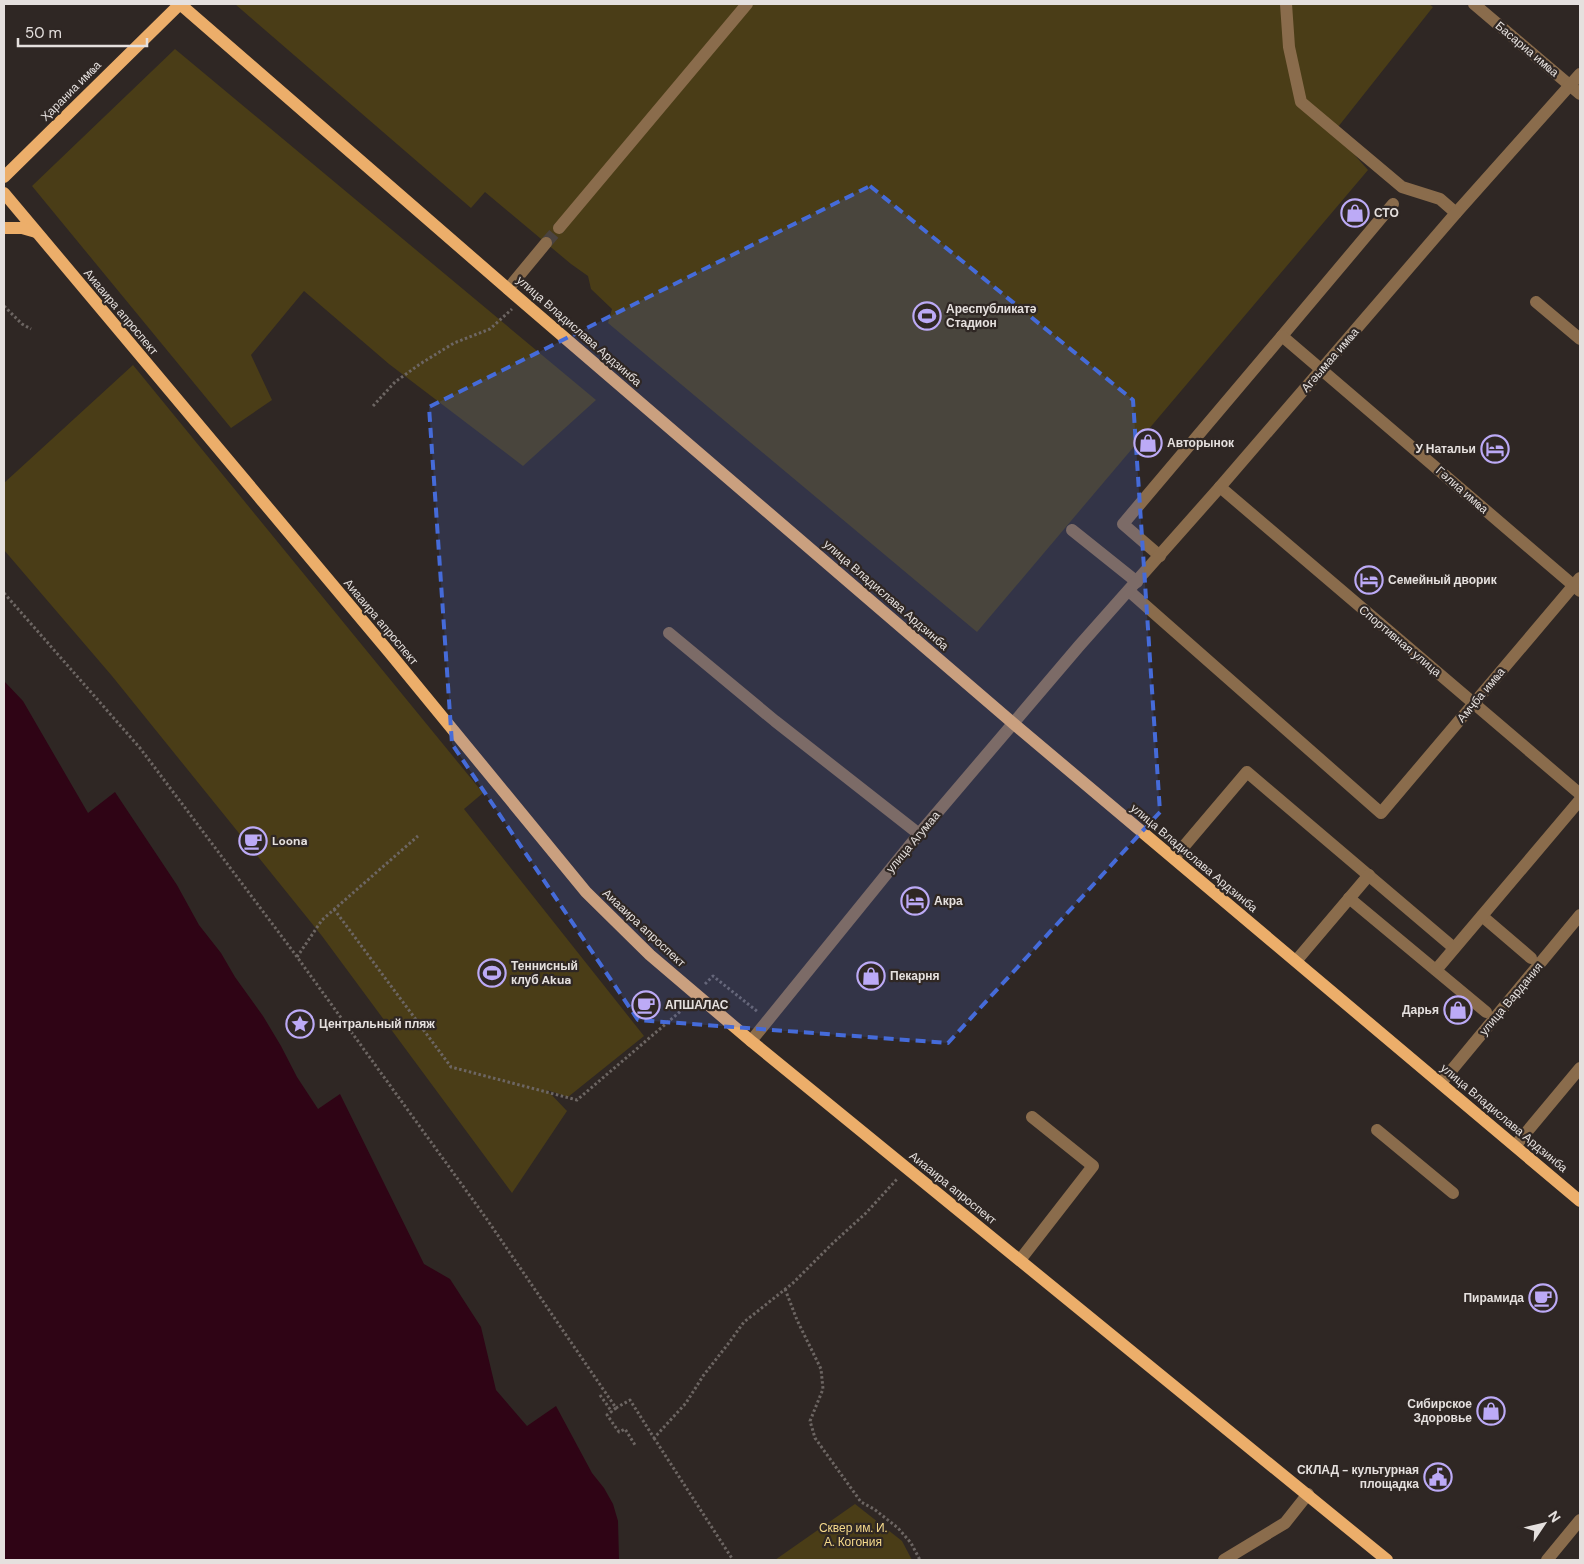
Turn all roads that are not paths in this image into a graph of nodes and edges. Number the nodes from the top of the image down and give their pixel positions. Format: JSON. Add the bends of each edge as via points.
{"nodes":[{"id":1,"x":179,"y":4,"type":"edge"},
{"id":2,"x":747,"y":4,"type":"edge"},
{"id":3,"x":1286,"y":4,"type":"edge"},
{"id":4,"x":1474,"y":4,"type":"edge"},
{"id":5,"x":1580,"y":74,"type":"edge"},
{"id":6,"x":1575,"y":90,"type":"edge"},
{"id":7,"x":4,"y":177,"type":"edge"},
{"id":8,"x":4,"y":194,"type":"edge"},
{"id":9,"x":1393,"y":204,"type":"dead end"},
{"id":10,"x":1456,"y":213,"type":"junction"},
{"id":11,"x":4,"y":228,"type":"edge"},
{"id":12,"x":559,"y":228,"type":"tunnel mouth"},
{"id":13,"x":36,"y":232,"type":"junction"},
{"id":14,"x":546,"y":243,"type":"tunnel mouth"},
{"id":15,"x":508,"y":289,"type":"junction"},
{"id":16,"x":1536,"y":302,"type":"dead end"},
{"id":17,"x":1282,"y":336,"type":"junction"},
{"id":18,"x":1580,"y":339,"type":"edge"},
{"id":19,"x":1322,"y":370,"type":"junction"},
{"id":20,"x":1220,"y":487,"type":"junction"},
{"id":21,"x":1072,"y":530,"type":"dead end"},
{"id":22,"x":1160,"y":556,"type":"junction"},
{"id":23,"x":1578,"y":585,"type":"edge"},
{"id":24,"x":1133,"y":586,"type":"junction"},
{"id":25,"x":669,"y":633,"type":"dead end"},
{"id":26,"x":1079,"y":646,"type":"joint"},
{"id":27,"x":1474,"y":704,"type":"junction"},
{"id":28,"x":1014,"y":724,"type":"junction"},
{"id":29,"x":1580,"y":794,"type":"edge"},
{"id":30,"x":1580,"y":800,"type":"edge"},
{"id":31,"x":919,"y":834,"type":"junction"},
{"id":32,"x":1174,"y":858,"type":"junction"},
{"id":33,"x":1369,"y":875,"type":"junction"},
{"id":34,"x":1349,"y":898,"type":"junction"},
{"id":35,"x":1580,"y":915,"type":"edge"},
{"id":36,"x":1482,"y":916,"type":"junction"},
{"id":37,"x":1454,"y":948,"type":"junction"},
{"id":38,"x":1531,"y":958,"type":"dead end"},
{"id":39,"x":1296,"y":961,"type":"junction"},
{"id":40,"x":1436,"y":970,"type":"junction"},
{"id":41,"x":1486,"y":1012,"type":"dead end"},
{"id":42,"x":751,"y":1041,"type":"junction"},
{"id":43,"x":1580,"y":1068,"type":"edge"},
{"id":44,"x":1441,"y":1083,"type":"junction"},
{"id":45,"x":1032,"y":1117,"type":"dead end"},
{"id":46,"x":1377,"y":1130,"type":"dead end"},
{"id":47,"x":1515,"y":1146,"type":"junction"},
{"id":48,"x":1453,"y":1193,"type":"dead end"},
{"id":49,"x":1580,"y":1201,"type":"edge"},
{"id":50,"x":1020,"y":1260,"type":"junction"},
{"id":51,"x":1308,"y":1494,"type":"junction"},
{"id":52,"x":1580,"y":1520,"type":"edge"},
{"id":53,"x":1224,"y":1560,"type":"edge"},
{"id":54,"x":1387,"y":1560,"type":"edge"},
{"id":55,"x":1547,"y":1560,"type":"edge"}],
"edges":[{"from":1,"to":7,"type":"main road","name":"Ҳараниа имҩа"},
{"from":1,"to":15,"type":"main road","name":"улица Владислава Ардзинба"},
{"from":2,"to":12,"type":"street"},
{"from":3,"to":10,"type":"street","via":[[1289,47],[1301,102],[1402,187],[1440,199]]},
{"from":4,"to":6,"type":"street","name":"Басариа имҩа"},
{"from":5,"to":6,"type":"street","name":"Агәымаа имҩа"},
{"from":6,"to":10,"type":"street","name":"Агәымаа имҩа"},
{"from":8,"to":13,"type":"main road","name":"Аиааира апроспект"},
{"from":9,"to":17,"type":"street"},
{"from":10,"to":19,"type":"street","name":"Агәымаа имҩа"},
{"from":11,"to":13,"type":"main road"},
{"from":13,"to":42,"type":"main road","name":"Аиааира апроспект","via":[[586,892],[650,955]]},
{"from":14,"to":15,"type":"street"},
{"from":15,"to":28,"type":"main road","name":"улица Владислава Ардзинба"},
{"from":16,"to":18,"type":"street"},
{"from":17,"to":19,"type":"street","name":"Гәлиа имҩа"},
{"from":17,"to":22,"type":"street","via":[[1123,524]]},
{"from":19,"to":20,"type":"street","name":"Агәымаа имҩа"},
{"from":19,"to":23,"type":"street","name":"Гәлиа имҩа"},
{"from":20,"to":22,"type":"street","name":"Агәымаа имҩа"},
{"from":20,"to":27,"type":"street","name":"Спортивная улица"},
{"from":21,"to":24,"type":"street"},
{"from":22,"to":24,"type":"street","name":"Агәымаа имҩа"},
{"from":23,"to":27,"type":"street","name":"Амҷба имҩа"},
{"from":24,"to":26,"type":"street","name":"Агәымаа имҩа"},
{"from":24,"to":27,"type":"street","name":"Амҷба имҩа","via":[[1381,812]]},
{"from":25,"to":31,"type":"street","via":[[775,722]]},
{"from":26,"to":28,"type":"street","name":"улица Агумаа"},
{"from":27,"to":29,"type":"street","name":"Спортивная улица"},
{"from":28,"to":31,"type":"street","name":"улица Агумаа"},
{"from":28,"to":32,"type":"main road","name":"улица Владислава Ардзинба"},
{"from":30,"to":36,"type":"street"},
{"from":31,"to":42,"type":"street","name":"улица Агумаа"},
{"from":32,"to":33,"type":"street","via":[[1247,772]]},
{"from":32,"to":39,"type":"main road","name":"улица Владислава Ардзинба"},
{"from":33,"to":34,"type":"street"},
{"from":33,"to":37,"type":"street"},
{"from":34,"to":39,"type":"street"},
{"from":34,"to":40,"type":"street"},
{"from":35,"to":44,"type":"street","name":"улица Вардания"},
{"from":36,"to":37,"type":"street"},
{"from":36,"to":38,"type":"street"},
{"from":37,"to":40,"type":"street"},
{"from":39,"to":44,"type":"main road","name":"улица Владислава Ардзинба"},
{"from":40,"to":41,"type":"street"},
{"from":42,"to":50,"type":"main road","name":"Аиааира апроспект"},
{"from":43,"to":47,"type":"street"},
{"from":44,"to":47,"type":"main road","name":"улица Владислава Ардзинба"},
{"from":45,"to":50,"type":"street","via":[[1093,1166]]},
{"from":46,"to":48,"type":"street"},
{"from":47,"to":49,"type":"main road","name":"улица Владислава Ардзинба"},
{"from":50,"to":51,"type":"main road","name":"Аиааира апроспект"},
{"from":51,"to":53,"type":"street","via":[[1285,1523]]},
{"from":51,"to":54,"type":"main road","name":"Аиааира апроспект"},
{"from":52,"to":55,"type":"street"}]}
